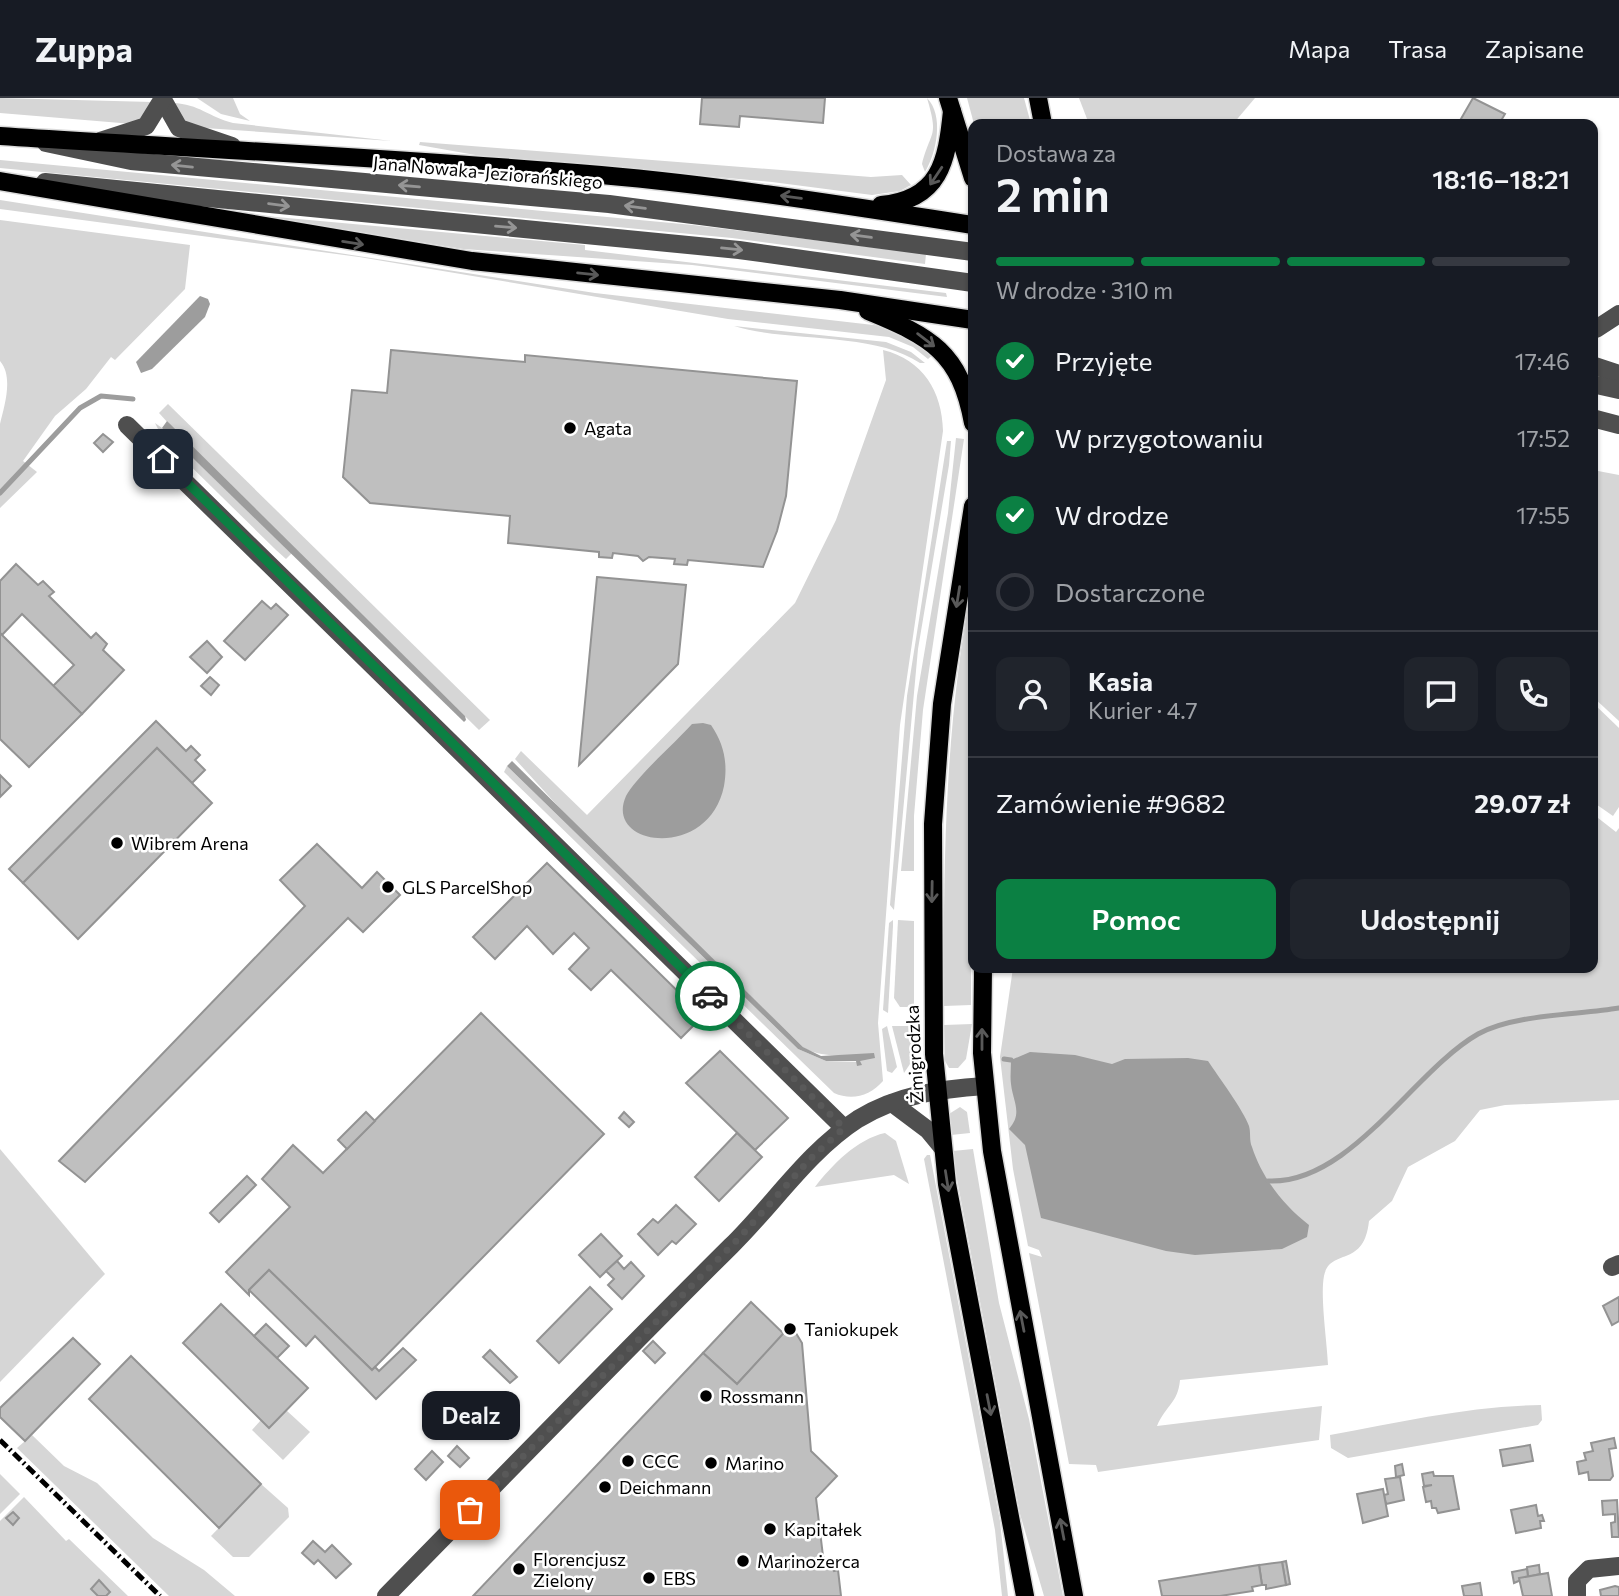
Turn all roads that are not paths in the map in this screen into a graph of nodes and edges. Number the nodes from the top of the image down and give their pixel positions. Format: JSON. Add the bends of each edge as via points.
{"nodes":[{"id":1,"x":162,"y":99,"type":"edge"},
{"id":2,"x":1039,"y":101,"type":"edge"},
{"id":3,"x":950,"y":105,"type":"edge"},
{"id":4,"x":1042,"y":119,"type":"edge"},
{"id":5,"x":1048,"y":119,"type":"edge"},
{"id":6,"x":0,"y":136,"type":"edge"},
{"id":7,"x":27,"y":137,"type":"junction"},
{"id":8,"x":100,"y":141,"type":"junction"},
{"id":9,"x":237,"y":148,"type":"junction"},
{"id":10,"x":968,"y":162,"type":"edge"},
{"id":11,"x":0,"y":181,"type":"edge"},
{"id":12,"x":859,"y":205,"type":"junction"},
{"id":13,"x":968,"y":224,"type":"edge"},
{"id":14,"x":968,"y":251,"type":"edge"},
{"id":15,"x":968,"y":282,"type":"edge"},
{"id":16,"x":842,"y":300,"type":"junction"},
{"id":17,"x":1619,"y":314,"type":"edge"},
{"id":18,"x":968,"y":319,"type":"edge"},
{"id":19,"x":1598,"y":328,"type":"edge"},
{"id":20,"x":1598,"y":367,"type":"edge"},
{"id":21,"x":1619,"y":374,"type":"edge"},
{"id":22,"x":1598,"y":385,"type":"edge"},
{"id":23,"x":1619,"y":390,"type":"edge"},
{"id":24,"x":968,"y":401,"type":"edge"},
{"id":25,"x":1598,"y":420,"type":"edge"},
{"id":26,"x":127,"y":425,"type":"dead end"},
{"id":27,"x":1619,"y":425,"type":"edge"},
{"id":28,"x":1598,"y":430,"type":"edge"},
{"id":29,"x":1619,"y":433,"type":"edge"},
{"id":30,"x":968,"y":538,"type":"edge"},
{"id":31,"x":983,"y":973,"type":"edge"},
{"id":32,"x":985,"y":1086,"type":"junction"},
{"id":33,"x":936,"y":1089,"type":"junction"},
{"id":34,"x":892,"y":1103,"type":"junction"},
{"id":35,"x":844,"y":1128,"type":"junction"},
{"id":36,"x":942,"y":1147,"type":"junction"},
{"id":37,"x":1619,"y":1566,"type":"edge"},
{"id":38,"x":386,"y":1596,"type":"edge"},
{"id":39,"x":1025,"y":1596,"type":"edge"},
{"id":40,"x":1074,"y":1596,"type":"edge"},
{"id":41,"x":1577,"y":1596,"type":"edge"}],
"edges":[{"from":1,"to":8,"type":"street","via":[[146,126]]},
{"from":1,"to":9,"type":"street","via":[[178,128]]},
{"from":2,"to":4,"type":"main road"},
{"from":2,"to":5,"type":"street"},
{"from":3,"to":10,"type":"main road"},
{"from":3,"to":12,"type":"main road","one_way":true,"via":[[948,149],[931,184],[901,201]]},
{"from":6,"to":7,"type":"main road","name":"Jana Nowaka-Jeziorańskiego"},
{"from":7,"to":8,"type":"main road"},
{"from":14,"to":7,"type":"street","name":"Jana Nowaka-Jeziorańskiego","one_way":true,"via":[[609,204],[131,161]]},
{"from":8,"to":9,"type":"main road"},
{"from":12,"to":9,"type":"main road","one_way":true,"via":[[602,175]]},
{"from":11,"to":15,"type":"street","one_way":true,"via":[[103,186],[687,244]]},
{"from":11,"to":16,"type":"main road","one_way":true,"via":[[472,261]]},
{"from":12,"to":13,"type":"main road"},
{"from":16,"to":18,"type":"main road"},
{"from":16,"to":24,"type":"main road","one_way":true,"via":[[909,328],[944,354],[963,379]]},
{"from":17,"to":19,"type":"street"},
{"from":20,"to":21,"type":"street"},
{"from":22,"to":23,"type":"street"},
{"from":25,"to":27,"type":"street"},
{"from":26,"to":35,"type":"street"},
{"from":28,"to":29,"type":"street"},
{"from":30,"to":33,"type":"main road","name":"Żmigrodzka","one_way":true,"via":[[942,704],[933,824]]},
{"from":32,"to":31,"type":"main road","one_way":true},
{"from":32,"to":33,"type":"street"},
{"from":40,"to":32,"type":"main road","one_way":true,"via":[[1002,1215]]},
{"from":33,"to":34,"type":"street"},
{"from":33,"to":36,"type":"main road","name":"Żmigrodzka"},
{"from":34,"to":35,"type":"street"},
{"from":34,"to":36,"type":"street","via":[[928,1130]]},
{"from":35,"to":38,"type":"street"},
{"from":36,"to":39,"type":"main road","name":"Żmigrodzka","one_way":true},
{"from":37,"to":41,"type":"street","via":[[1589,1569],[1577,1581]]}]}
